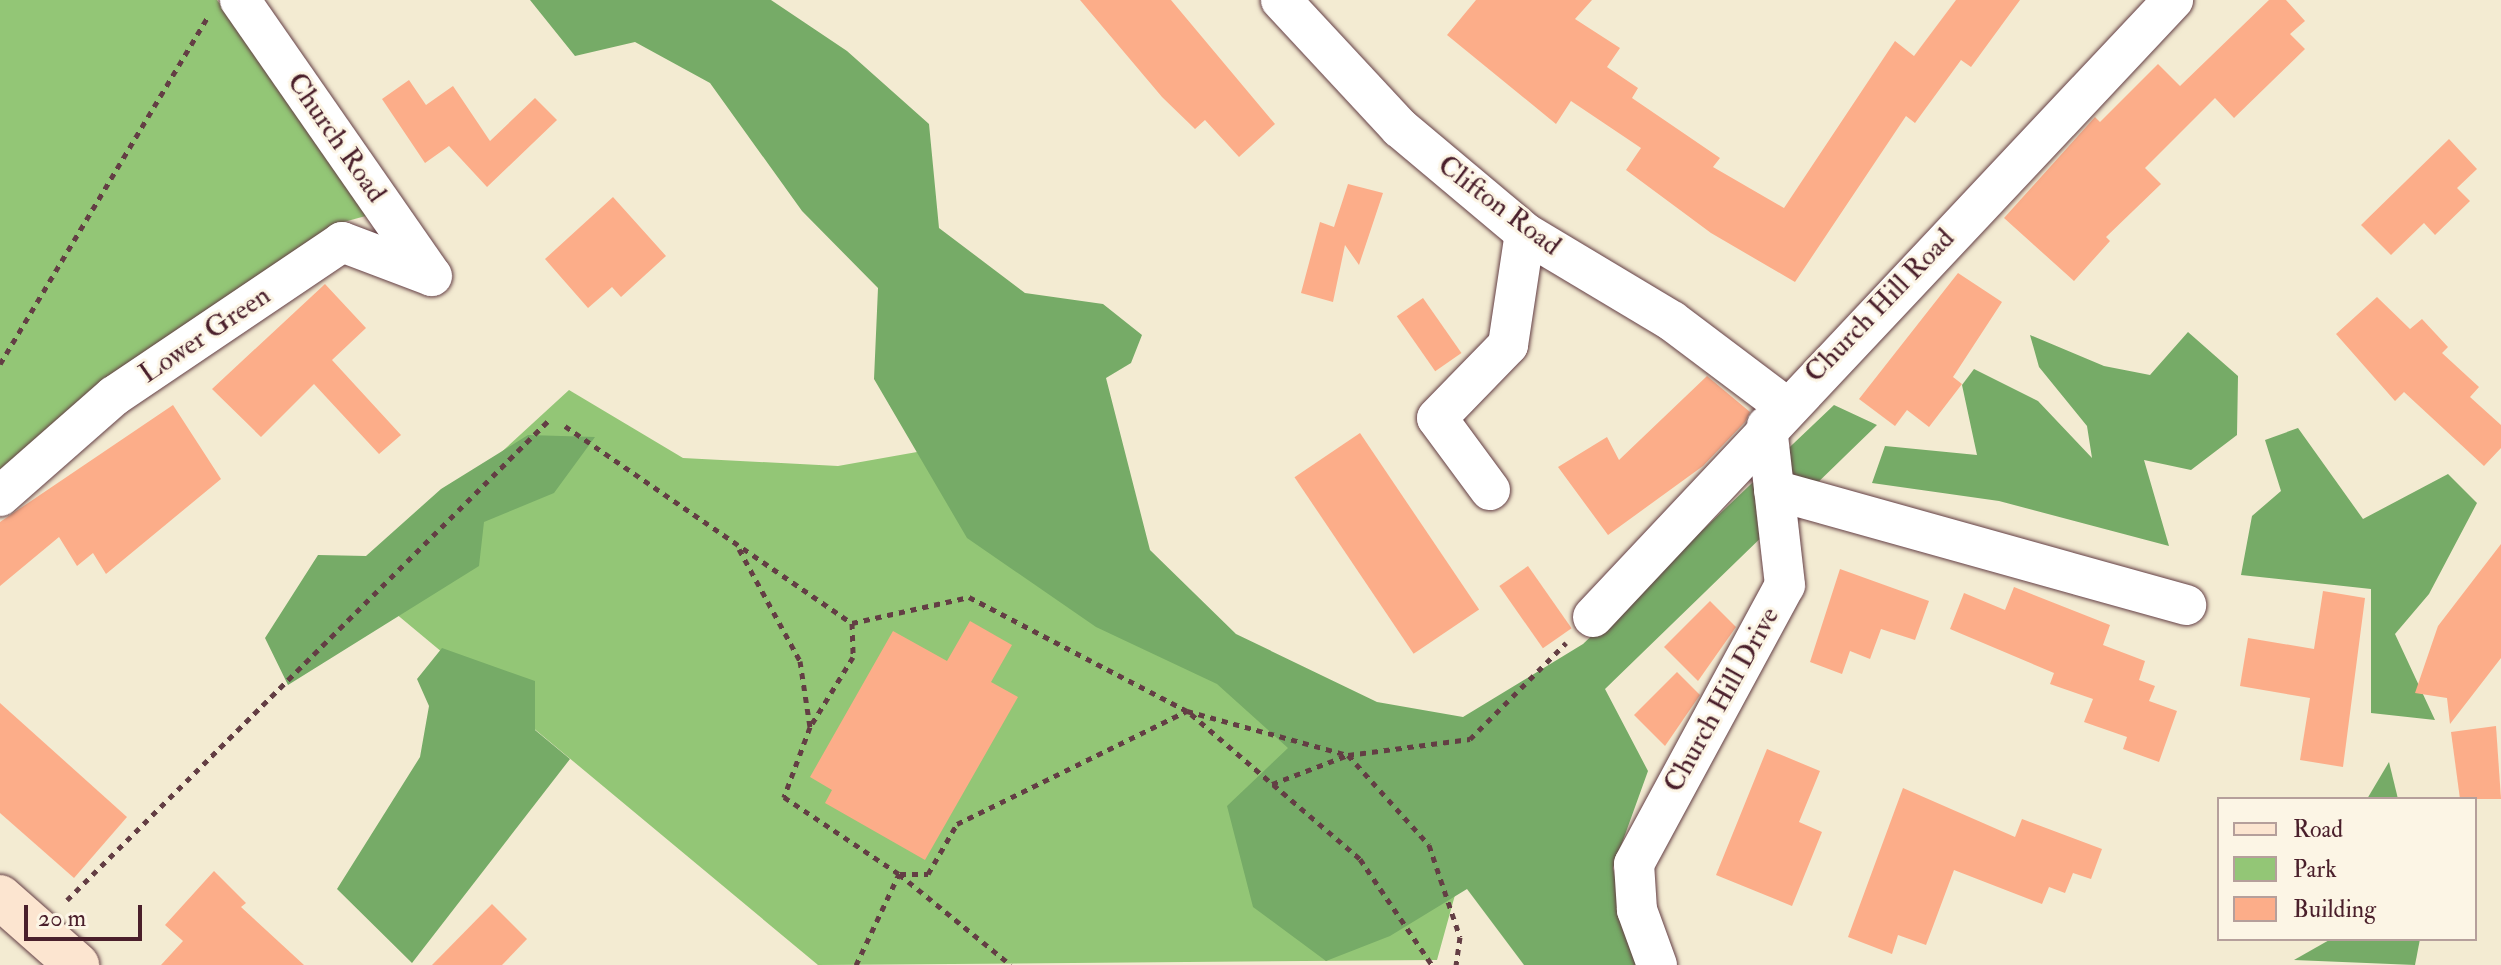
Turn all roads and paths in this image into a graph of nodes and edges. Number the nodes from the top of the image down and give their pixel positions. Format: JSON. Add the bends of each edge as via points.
{"nodes":[{"id":1,"x":1281,"y":0,"type":"edge"},
{"id":2,"x":2173,"y":0,"type":"edge"},
{"id":3,"x":225,"y":6,"type":"edge"},
{"id":4,"x":1525,"y":233,"type":"junction"},
{"id":5,"x":432,"y":276,"type":"joint"},
{"id":6,"x":0,"y":364,"type":"edge"},
{"id":7,"x":1776,"y":416,"type":"junction"},
{"id":8,"x":548,"y":421,"type":"dead end"},
{"id":9,"x":565,"y":426,"type":"dead end"},
{"id":10,"x":1490,"y":490,"type":"dead end"},
{"id":11,"x":1774,"y":490,"type":"junction"},
{"id":12,"x":0,"y":496,"type":"edge"},
{"id":13,"x":738,"y":549,"type":"junction"},
{"id":14,"x":2186,"y":605,"type":"dead end"},
{"id":15,"x":1593,"y":617,"type":"joint"},
{"id":16,"x":852,"y":623,"type":"junction"},
{"id":17,"x":1187,"y":711,"type":"junction"},
{"id":18,"x":810,"y":727,"type":"junction"},
{"id":19,"x":1348,"y":755,"type":"junction"},
{"id":20,"x":1272,"y":784,"type":"junction"},
{"id":21,"x":899,"y":874,"type":"junction"},
{"id":22,"x":0,"y":897,"type":"edge"},
{"id":23,"x":38,"y":930,"type":"junction"},
{"id":24,"x":77,"y":965,"type":"edge"},
{"id":25,"x":856,"y":965,"type":"edge"},
{"id":26,"x":1011,"y":965,"type":"edge"},
{"id":27,"x":1432,"y":965,"type":"edge"},
{"id":28,"x":1456,"y":965,"type":"edge"},
{"id":29,"x":1657,"y":965,"type":"edge"}],
"edges":[{"from":1,"to":4,"type":"street","name":"Clifton Road","via":[[1400,128]]},
{"from":2,"to":7,"type":"street","name":"Church Hill Road"},
{"from":3,"to":5,"type":"street","name":"Church Road"},
{"from":3,"to":6,"type":"path"},
{"from":4,"to":7,"type":"street","name":"Clifton Road","via":[[1672,321]]},
{"from":4,"to":10,"type":"street","via":[[1508,345],[1437,418]]},
{"from":5,"to":12,"type":"street","name":"Lower Green","via":[[342,242],[114,396]]},
{"from":7,"to":11,"type":"street","name":"Church Hill Drive"},
{"from":7,"to":15,"type":"street","name":"Church Hill Road","via":[[1693,518]]},
{"from":8,"to":23,"type":"path"},
{"from":9,"to":13,"type":"path"},
{"from":11,"to":14,"type":"street"},
{"from":11,"to":29,"type":"street","name":"Church Hill Drive","via":[[1785,585],[1634,864],[1637,910]]},
{"from":13,"to":16,"type":"path"},
{"from":13,"to":18,"type":"path","via":[[800,661]]},
{"from":15,"to":19,"type":"path","via":[[1470,739]]},
{"from":16,"to":17,"type":"path","via":[[969,597]]},
{"from":16,"to":18,"type":"path","via":[[853,657]]},
{"from":17,"to":19,"type":"path"},
{"from":17,"to":20,"type":"path"},
{"from":17,"to":21,"type":"path","via":[[957,824],[928,874]]},
{"from":18,"to":21,"type":"path","via":[[784,797]]},
{"from":19,"to":20,"type":"path"},
{"from":19,"to":28,"type":"path","via":[[1429,845],[1460,937]]},
{"from":20,"to":27,"type":"path","via":[[1360,859]]},
{"from":21,"to":25,"type":"path"},
{"from":21,"to":26,"type":"path"},
{"from":22,"to":23,"type":"street"},
{"from":23,"to":24,"type":"street"}]}
